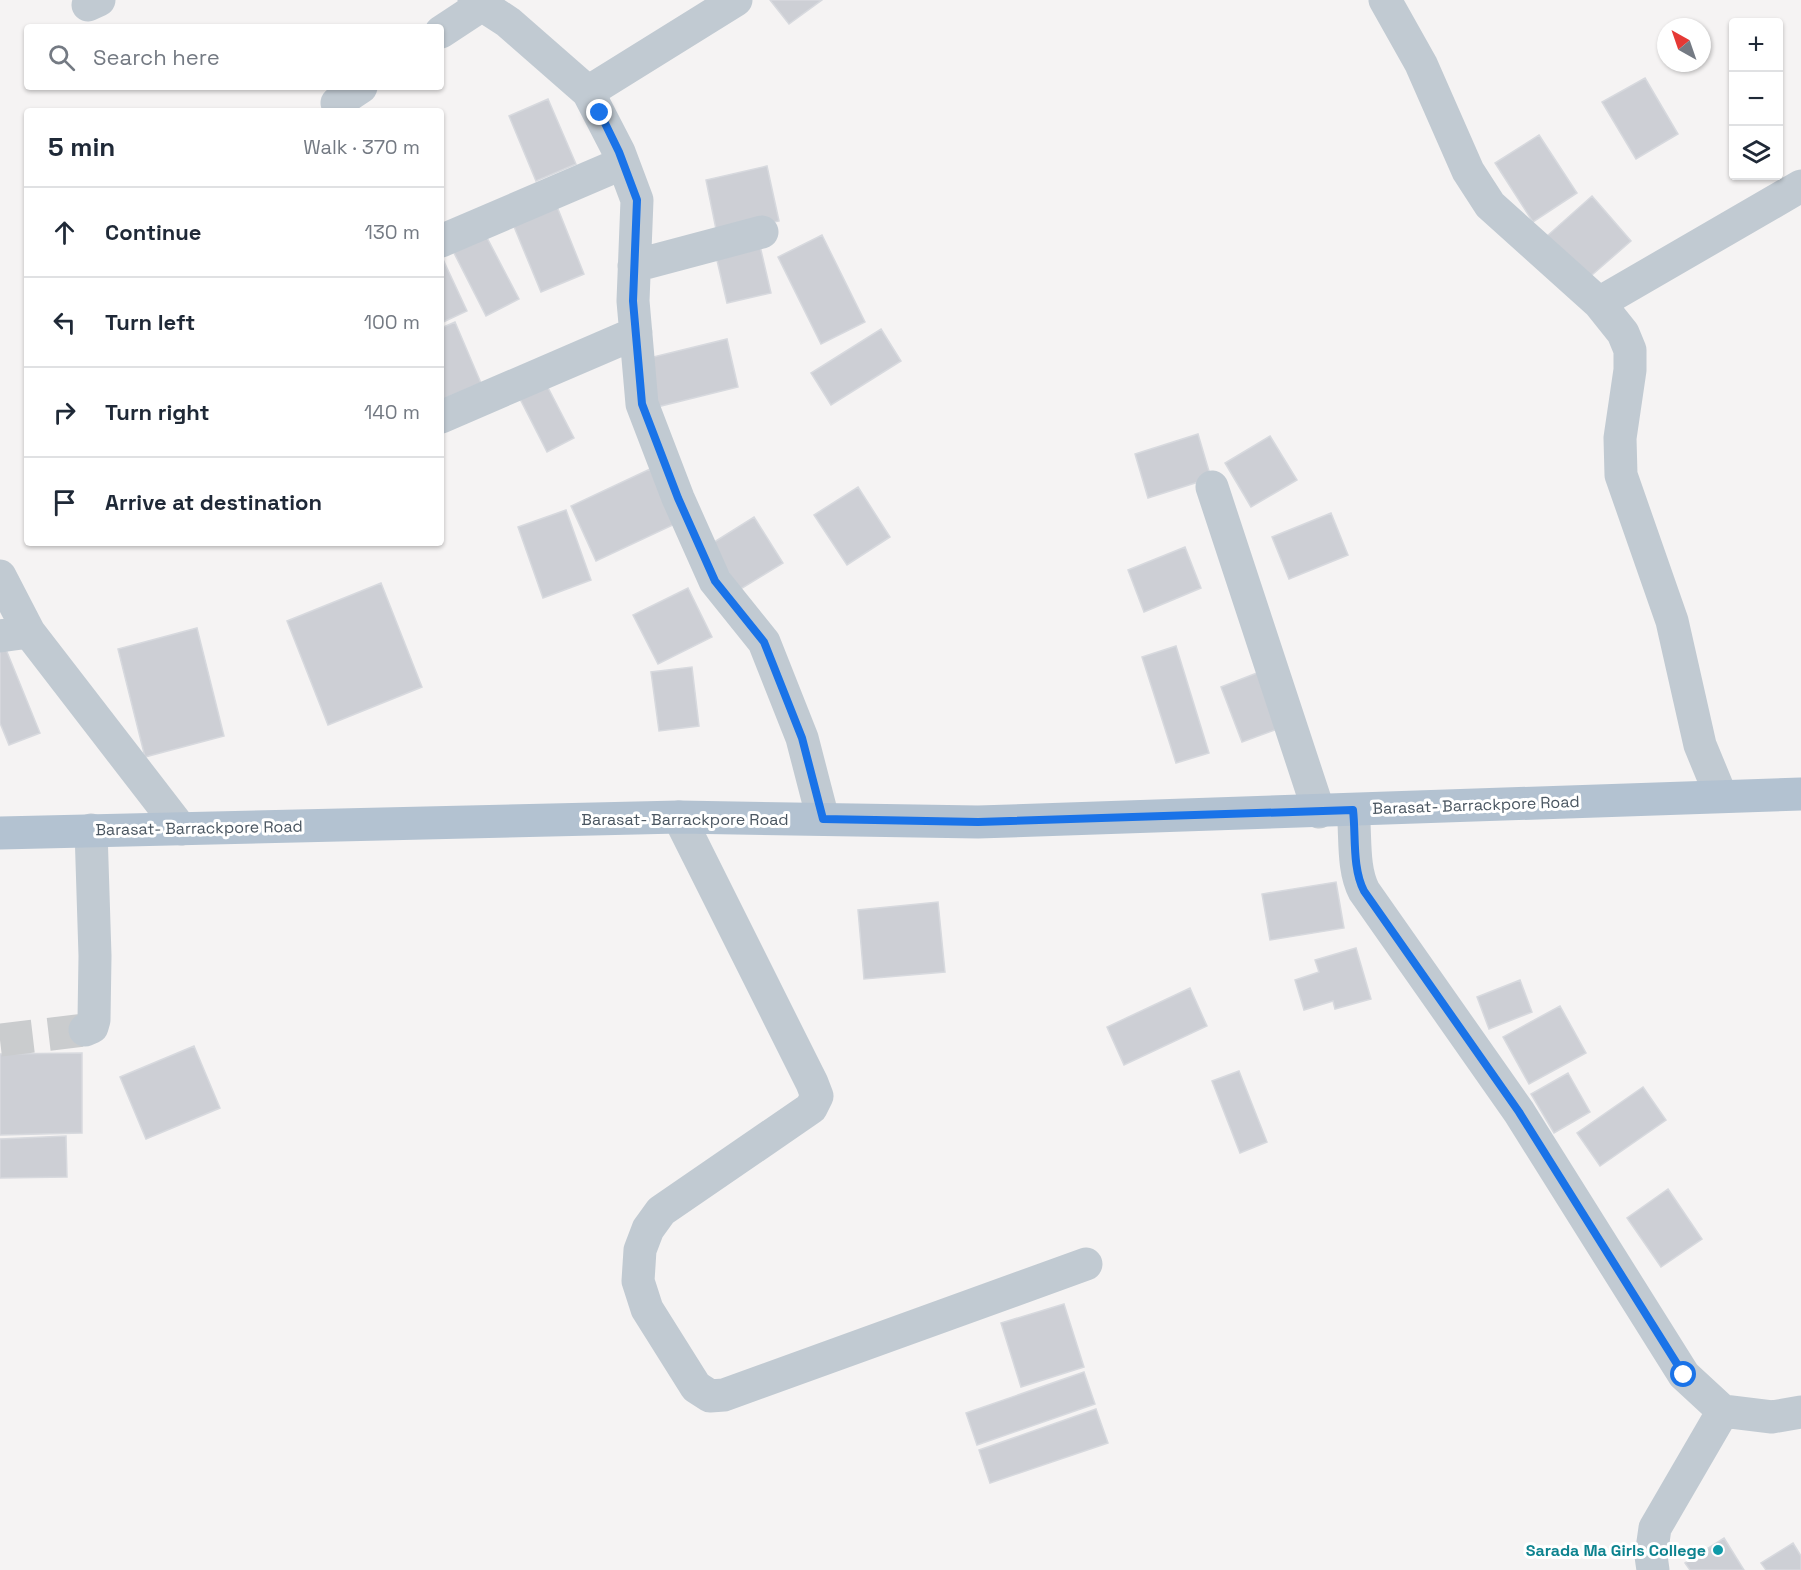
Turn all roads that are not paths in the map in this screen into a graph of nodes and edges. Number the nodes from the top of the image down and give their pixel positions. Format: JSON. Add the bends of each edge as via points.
{"nodes":[{"id":1,"x":736,"y":0,"type":"edge"},
{"id":2,"x":1385,"y":0,"type":"edge"},
{"id":3,"x":478,"y":2,"type":"edge"},
{"id":4,"x":444,"y":30,"type":"edge"},
{"id":5,"x":588,"y":92,"type":"junction"},
{"id":6,"x":623,"y":163,"type":"junction"},
{"id":7,"x":1801,"y":186,"type":"edge"},
{"id":8,"x":762,"y":232,"type":"dead end"},
{"id":9,"x":444,"y":240,"type":"edge"},
{"id":10,"x":634,"y":266,"type":"junction"},
{"id":11,"x":1599,"y":303,"type":"junction"},
{"id":12,"x":636,"y":333,"type":"junction"},
{"id":13,"x":444,"y":416,"type":"edge"},
{"id":14,"x":1212,"y":487,"type":"dead end"},
{"id":15,"x":0,"y":576,"type":"edge"},
{"id":16,"x":15,"y":634,"type":"edge"},
{"id":17,"x":1801,"y":794,"type":"edge"},
{"id":18,"x":1721,"y":796,"type":"junction"},
{"id":19,"x":1353,"y":810,"type":"junction"},
{"id":20,"x":1319,"y":812,"type":"junction"},
{"id":21,"x":679,"y":817,"type":"junction"},
{"id":22,"x":823,"y":819,"type":"junction"},
{"id":23,"x":181,"y":829,"type":"junction"},
{"id":24,"x":91,"y":830,"type":"junction"},
{"id":25,"x":0,"y":833,"type":"edge"},
{"id":26,"x":85,"y":1030,"type":"dead end"},
{"id":27,"x":1086,"y":1264,"type":"dead end"},
{"id":28,"x":1724,"y":1412,"type":"junction"},
{"id":29,"x":1801,"y":1412,"type":"edge"},
{"id":30,"x":1653,"y":1570,"type":"edge"}],
"edges":[{"from":1,"to":5,"type":"street"},
{"from":2,"to":11,"type":"street","via":[[1421,64],[1468,171],[1490,205]]},
{"from":3,"to":4,"type":"street"},
{"from":3,"to":5,"type":"street","via":[[508,22]]},
{"from":5,"to":6,"type":"street"},
{"from":6,"to":9,"type":"street"},
{"from":6,"to":10,"type":"street","via":[[637,200]]},
{"from":7,"to":11,"type":"street"},
{"from":8,"to":10,"type":"street"},
{"from":10,"to":12,"type":"street"},
{"from":11,"to":18,"type":"street","via":[[1623,333],[1630,350],[1620,438],[1621,475],[1672,621],[1700,745]]},
{"from":12,"to":13,"type":"street"},
{"from":12,"to":22,"type":"street","via":[[642,404],[678,498],[715,581],[764,642],[802,738]]},
{"from":14,"to":20,"type":"street"},
{"from":15,"to":16,"type":"street"},
{"from":16,"to":23,"type":"street"},
{"from":17,"to":18,"type":"main road","name":"Barasat- Barrackpore Road"},
{"from":18,"to":19,"type":"main road","name":"Barasat- Barrackpore Road"},
{"from":19,"to":20,"type":"main road","name":"Barasat- Barrackpore Road"},
{"from":19,"to":28,"type":"street","via":[[1356,866],[1364,891],[1519,1112],[1684,1375]]},
{"from":20,"to":22,"type":"main road","name":"Barasat- Barrackpore Road","via":[[978,822]]},
{"from":21,"to":22,"type":"main road","name":"Barasat- Barrackpore Road"},
{"from":21,"to":23,"type":"main road","name":"Barasat- Barrackpore Road"},
{"from":21,"to":27,"type":"street","via":[[817,1096],[811,1108],[661,1211],[648,1229],[640,1250],[638,1281],[647,1310],[696,1387],[710,1396],[724,1395]]},
{"from":23,"to":24,"type":"main road","name":"Barasat- Barrackpore Road"},
{"from":24,"to":25,"type":"main road","name":"Barasat- Barrackpore Road"},
{"from":24,"to":26,"type":"street","via":[[94,1020],[92,1027]]},
{"from":28,"to":29,"type":"street","via":[[1772,1417]]},
{"from":28,"to":30,"type":"street","via":[[1655,1528]]}]}
